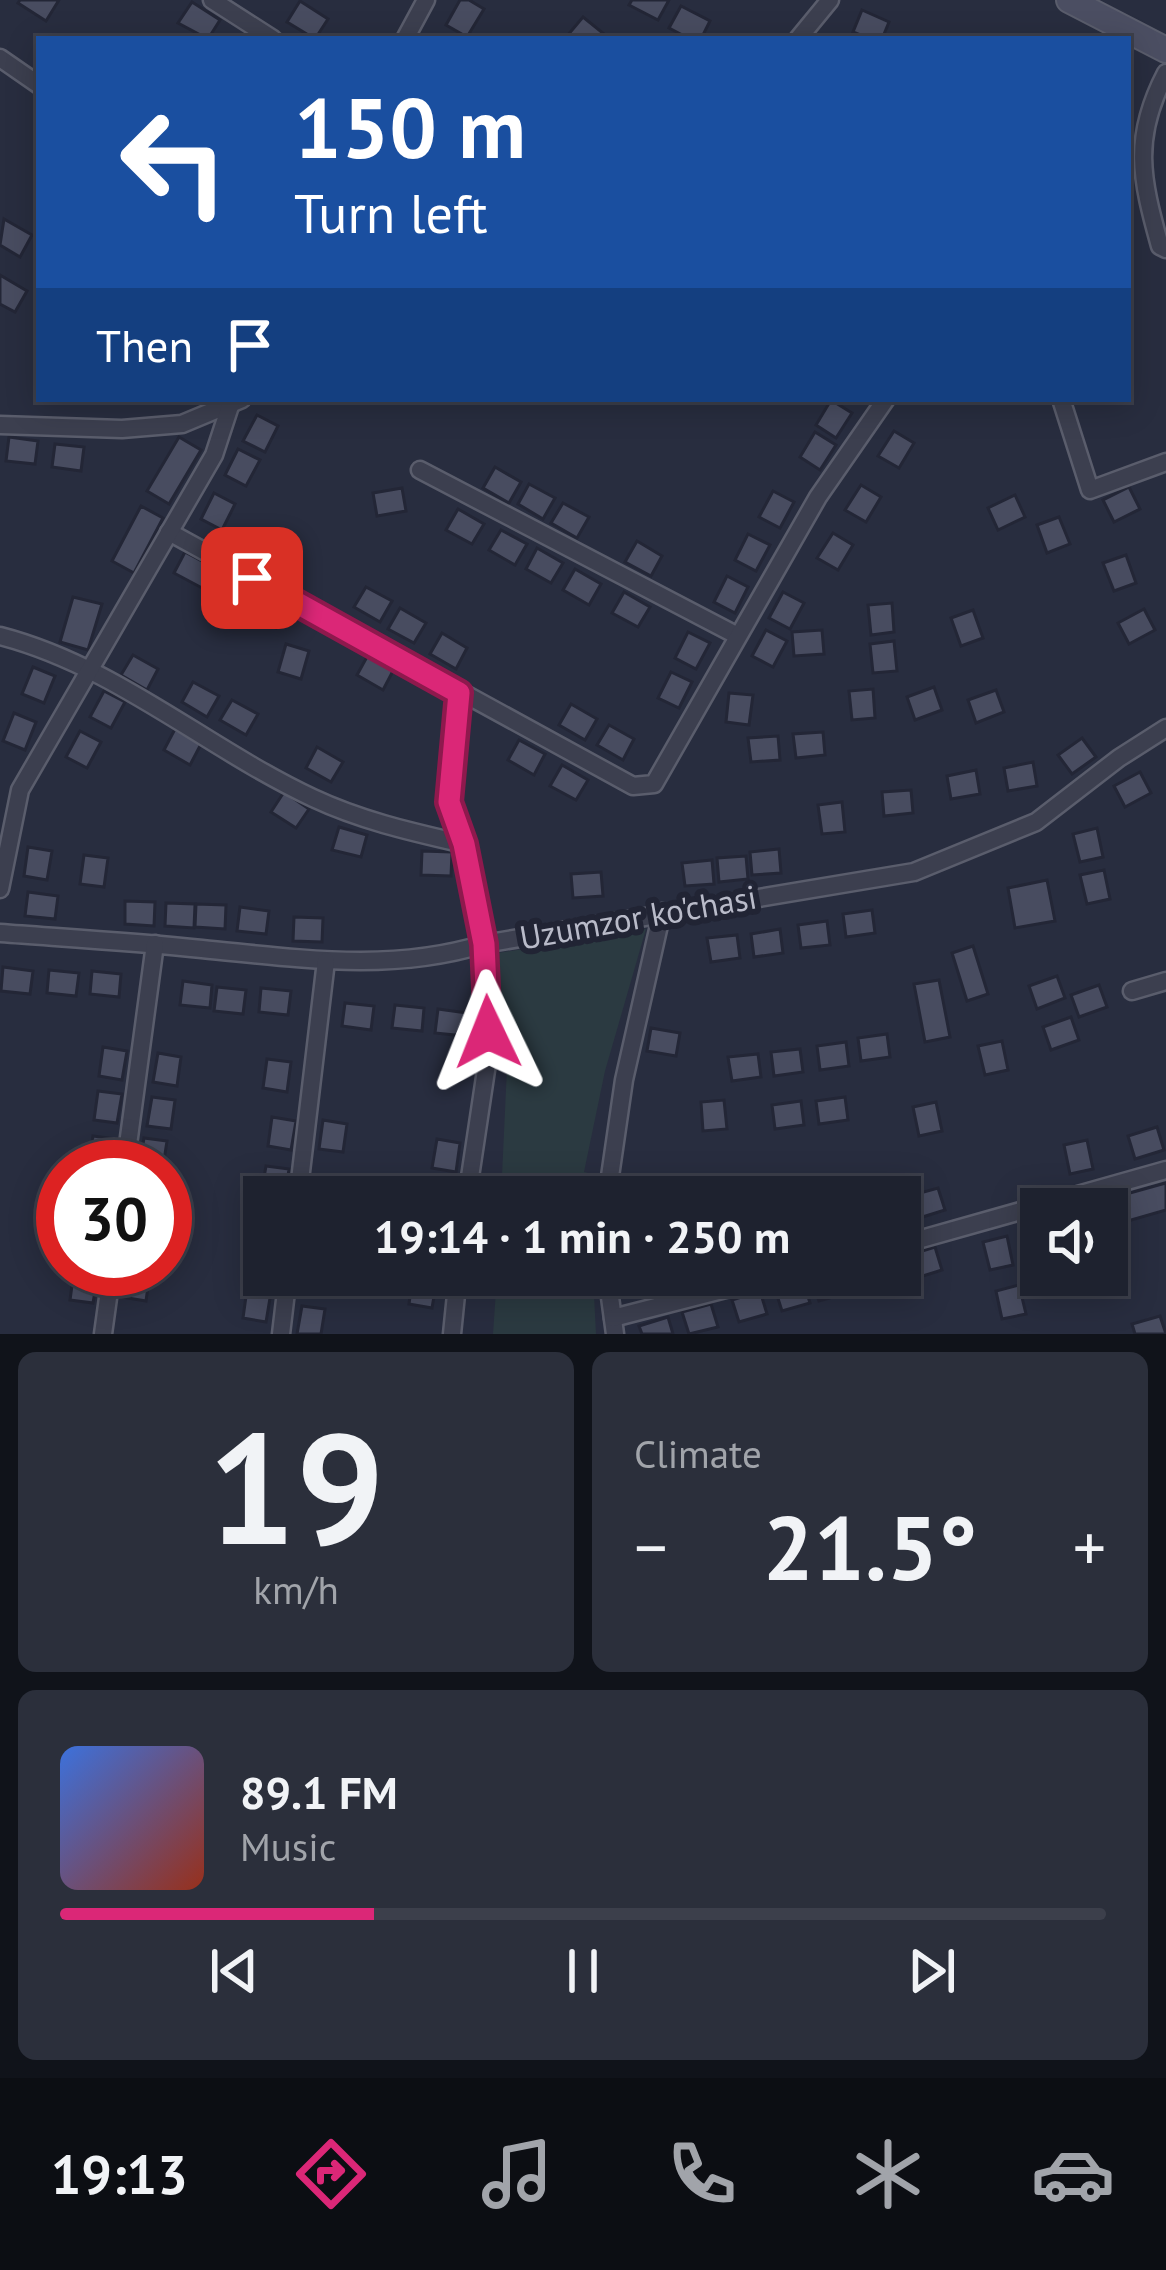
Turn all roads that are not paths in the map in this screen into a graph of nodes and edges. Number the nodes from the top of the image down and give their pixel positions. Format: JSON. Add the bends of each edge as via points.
{"nodes":[{"id":1,"x":212,"y":0,"type":"edge"},
{"id":2,"x":426,"y":0,"type":"edge"},
{"id":3,"x":830,"y":0,"type":"edge"},
{"id":4,"x":1069,"y":0,"type":"edge"},
{"id":5,"x":268,"y":36,"type":"edge"},
{"id":6,"x":407,"y":36,"type":"edge"},
{"id":7,"x":800,"y":36,"type":"edge"},
{"id":8,"x":1166,"y":50,"type":"edge"},
{"id":9,"x":0,"y":58,"type":"edge"},
{"id":10,"x":1166,"y":73,"type":"edge"},
{"id":11,"x":36,"y":83,"type":"edge"},
{"id":12,"x":1166,"y":249,"type":"edge"},
{"id":13,"x":234,"y":402,"type":"edge"},
{"id":14,"x":236,"y":402,"type":"edge"},
{"id":15,"x":884,"y":402,"type":"edge"},
{"id":16,"x":1062,"y":402,"type":"edge"},
{"id":17,"x":0,"y":425,"type":"edge"},
{"id":18,"x":1166,"y":463,"type":"edge"},
{"id":19,"x":420,"y":470,"type":"dead end"},
{"id":20,"x":169,"y":532,"type":"junction"},
{"id":21,"x":736,"y":635,"type":"junction"},
{"id":22,"x":0,"y":637,"type":"edge"},
{"id":23,"x":90,"y":669,"type":"junction"},
{"id":24,"x":459,"y":693,"type":"junction"},
{"id":25,"x":1166,"y":728,"type":"edge"},
{"id":26,"x":7,"y":819,"type":"edge"},
{"id":27,"x":464,"y":844,"type":"junction"},
{"id":28,"x":0,"y":889,"type":"edge"},
{"id":29,"x":662,"y":912,"type":"junction"},
{"id":30,"x":0,"y":933,"type":"edge"},
{"id":31,"x":155,"y":944,"type":"junction"},
{"id":32,"x":484,"y":944,"type":"junction"},
{"id":33,"x":326,"y":961,"type":"junction"},
{"id":34,"x":1166,"y":981,"type":"edge"},
{"id":35,"x":1132,"y":991,"type":"dead end"},
{"id":36,"x":129,"y":1140,"type":"edge"},
{"id":37,"x":1166,"y":1170,"type":"edge"},
{"id":38,"x":300,"y":1176,"type":"edge"},
{"id":39,"x":470,"y":1176,"type":"edge"},
{"id":40,"x":610,"y":1176,"type":"edge"},
{"id":41,"x":921,"y":1238,"type":"edge"},
{"id":42,"x":108,"y":1296,"type":"edge"},
{"id":43,"x":286,"y":1296,"type":"edge"},
{"id":44,"x":456,"y":1296,"type":"edge"},
{"id":45,"x":610,"y":1296,"type":"edge"},
{"id":46,"x":712,"y":1296,"type":"edge"},
{"id":47,"x":614,"y":1326,"type":"edge"},
{"id":48,"x":103,"y":1334,"type":"edge"},
{"id":49,"x":281,"y":1334,"type":"edge"},
{"id":50,"x":452,"y":1334,"type":"edge"}],
"edges":[{"from":1,"to":5,"type":"street"},
{"from":2,"to":6,"type":"street"},
{"from":3,"to":7,"type":"street"},
{"from":4,"to":8,"type":"main road"},
{"from":9,"to":11,"type":"street"},
{"from":10,"to":12,"type":"street","via":[[1147,110],[1142,180]]},
{"from":13,"to":17,"type":"street","via":[[182,424]]},
{"from":14,"to":20,"type":"street"},
{"from":15,"to":21,"type":"street"},
{"from":16,"to":18,"type":"street","via":[[1090,490]]},
{"from":19,"to":21,"type":"street"},
{"from":20,"to":23,"type":"street"},
{"from":20,"to":24,"type":"street"},
{"from":21,"to":24,"type":"street","via":[[654,784],[633,786]]},
{"from":22,"to":23,"type":"street"},
{"from":23,"to":26,"type":"street"},
{"from":23,"to":27,"type":"street","via":[[309,796],[366,820]]},
{"from":24,"to":27,"type":"street","via":[[449,802]]},
{"from":25,"to":29,"type":"street","name":"Uzumzor ko'chasi","via":[[1036,822],[914,872]]},
{"from":26,"to":28,"type":"street"},
{"from":27,"to":32,"type":"street"},
{"from":29,"to":32,"type":"street","name":"Uzumzor ko'chasi"},
{"from":29,"to":40,"type":"street"},
{"from":30,"to":31,"type":"street","name":"Uzumzor ko'chasi"},
{"from":31,"to":33,"type":"street","name":"Uzumzor ko'chasi"},
{"from":31,"to":36,"type":"street"},
{"from":32,"to":33,"type":"street","name":"Uzumzor ko'chasi","via":[[388,963]]},
{"from":32,"to":39,"type":"street","via":[[488,1057]]},
{"from":33,"to":38,"type":"street"},
{"from":34,"to":35,"type":"street"},
{"from":37,"to":41,"type":"street"},
{"from":42,"to":48,"type":"street"},
{"from":43,"to":49,"type":"street"},
{"from":44,"to":50,"type":"street"},
{"from":45,"to":47,"type":"street"},
{"from":46,"to":47,"type":"street"}]}
